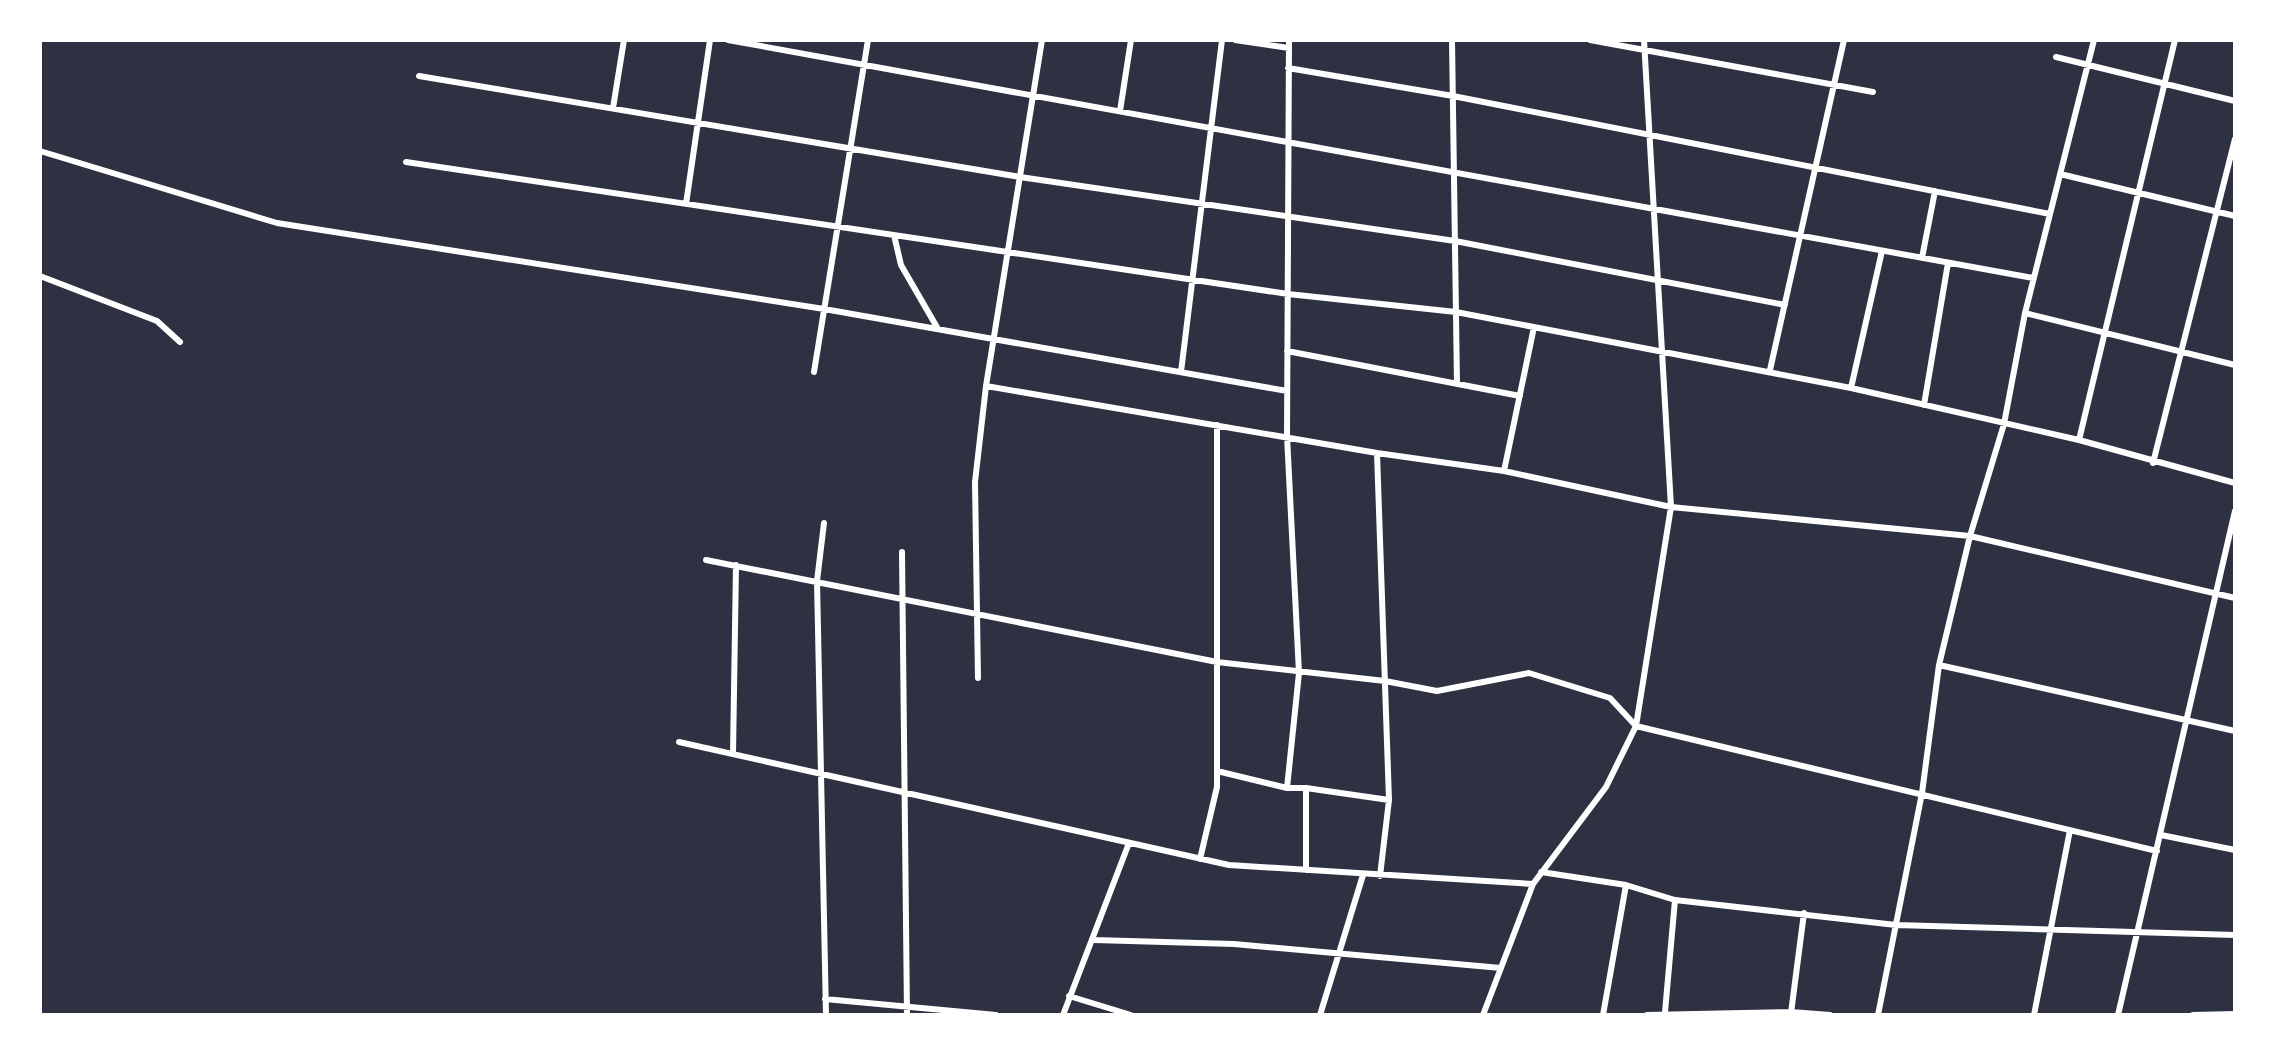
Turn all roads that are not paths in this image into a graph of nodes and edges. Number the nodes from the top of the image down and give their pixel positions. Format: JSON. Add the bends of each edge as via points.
{"nodes":[{"id":1,"x":624,"y":40,"type":"edge"},
{"id":2,"x":710,"y":40,"type":"edge"},
{"id":3,"x":728,"y":40,"type":"edge"},
{"id":4,"x":868,"y":40,"type":"edge"},
{"id":5,"x":1042,"y":40,"type":"edge"},
{"id":6,"x":1131,"y":40,"type":"edge"},
{"id":7,"x":1222,"y":40,"type":"edge"},
{"id":8,"x":1235,"y":40,"type":"edge"},
{"id":9,"x":1452,"y":40,"type":"edge"},
{"id":10,"x":1590,"y":40,"type":"edge"},
{"id":11,"x":1644,"y":40,"type":"edge"},
{"id":12,"x":1844,"y":40,"type":"edge"},
{"id":13,"x":2094,"y":40,"type":"edge"},
{"id":14,"x":2175,"y":40,"type":"edge"},
{"id":15,"x":1289,"y":44,"type":"edge"},
{"id":16,"x":1644,"y":50,"type":"junction"},
{"id":17,"x":2056,"y":57,"type":"dead end"},
{"id":18,"x":2088,"y":64,"type":"junction"},
{"id":19,"x":864,"y":65,"type":"junction"},
{"id":20,"x":1288,"y":68,"type":"junction"},
{"id":21,"x":419,"y":76,"type":"dead end"},
{"id":22,"x":1835,"y":84,"type":"junction"},
{"id":23,"x":2165,"y":84,"type":"junction"},
{"id":24,"x":1873,"y":92,"type":"dead end"},
{"id":25,"x":1033,"y":96,"type":"junction"},
{"id":26,"x":1453,"y":96,"type":"junction"},
{"id":27,"x":2235,"y":101,"type":"edge"},
{"id":28,"x":613,"y":108,"type":"junction"},
{"id":29,"x":1120,"y":111,"type":"junction"},
{"id":30,"x":698,"y":122,"type":"junction"},
{"id":31,"x":1211,"y":128,"type":"junction"},
{"id":32,"x":1647,"y":134,"type":"junction"},
{"id":33,"x":2235,"y":139,"type":"edge"},
{"id":34,"x":1287,"y":142,"type":"junction"},
{"id":35,"x":851,"y":148,"type":"junction"},
{"id":36,"x":40,"y":151,"type":"edge"},
{"id":37,"x":406,"y":162,"type":"dead end"},
{"id":38,"x":1817,"y":167,"type":"junction"},
{"id":39,"x":1454,"y":173,"type":"junction"},
{"id":40,"x":2060,"y":174,"type":"junction"},
{"id":41,"x":1020,"y":177,"type":"junction"},
{"id":42,"x":1935,"y":191,"type":"junction"},
{"id":43,"x":2138,"y":193,"type":"junction"},
{"id":44,"x":1202,"y":203,"type":"junction"},
{"id":45,"x":686,"y":204,"type":"junction"},
{"id":46,"x":1652,"y":209,"type":"junction"},
{"id":47,"x":2216,"y":211,"type":"junction"},
{"id":48,"x":2050,"y":214,"type":"junction"},
{"id":49,"x":1286,"y":216,"type":"junction"},
{"id":50,"x":2235,"y":216,"type":"edge"},
{"id":51,"x":838,"y":227,"type":"junction"},
{"id":52,"x":894,"y":235,"type":"junction"},
{"id":53,"x":1800,"y":236,"type":"junction"},
{"id":54,"x":1455,"y":241,"type":"junction"},
{"id":55,"x":1882,"y":251,"type":"junction"},
{"id":56,"x":1008,"y":252,"type":"junction"},
{"id":57,"x":1922,"y":258,"type":"junction"},
{"id":58,"x":1948,"y":263,"type":"junction"},
{"id":59,"x":40,"y":276,"type":"edge"},
{"id":60,"x":2033,"y":278,"type":"junction"},
{"id":61,"x":1658,"y":279,"type":"junction"},
{"id":62,"x":1192,"y":280,"type":"junction"},
{"id":63,"x":1288,"y":294,"type":"junction"},
{"id":64,"x":1785,"y":305,"type":"junction"},
{"id":65,"x":824,"y":309,"type":"junction"},
{"id":66,"x":1456,"y":312,"type":"junction"},
{"id":67,"x":2025,"y":313,"type":"junction"},
{"id":68,"x":1534,"y":327,"type":"junction"},
{"id":69,"x":938,"y":329,"type":"junction"},
{"id":70,"x":2104,"y":332,"type":"junction"},
{"id":71,"x":994,"y":339,"type":"junction"},
{"id":72,"x":180,"y":342,"type":"dead end"},
{"id":73,"x":1287,"y":351,"type":"junction"},
{"id":74,"x":2181,"y":351,"type":"junction"},
{"id":75,"x":1660,"y":352,"type":"junction"},
{"id":76,"x":2235,"y":365,"type":"edge"},
{"id":77,"x":1770,"y":370,"type":"junction"},
{"id":78,"x":814,"y":372,"type":"dead end"},
{"id":79,"x":1181,"y":372,"type":"junction"},
{"id":80,"x":1457,"y":384,"type":"junction"},
{"id":81,"x":986,"y":386,"type":"junction"},
{"id":82,"x":1851,"y":388,"type":"junction"},
{"id":83,"x":1287,"y":391,"type":"junction"},
{"id":84,"x":1520,"y":396,"type":"junction"},
{"id":85,"x":1924,"y":405,"type":"junction"},
{"id":86,"x":2004,"y":424,"type":"junction"},
{"id":87,"x":1217,"y":425,"type":"junction"},
{"id":88,"x":1287,"y":436,"type":"junction"},
{"id":89,"x":2079,"y":440,"type":"junction"},
{"id":90,"x":1377,"y":453,"type":"junction"},
{"id":91,"x":2153,"y":463,"type":"junction"},
{"id":92,"x":1504,"y":471,"type":"junction"},
{"id":93,"x":2235,"y":483,"type":"edge"},
{"id":94,"x":1671,"y":507,"type":"junction"},
{"id":95,"x":2235,"y":511,"type":"edge"},
{"id":96,"x":824,"y":523,"type":"dead end"},
{"id":97,"x":1970,"y":536,"type":"junction"},
{"id":98,"x":902,"y":552,"type":"dead end"},
{"id":99,"x":706,"y":560,"type":"dead end"},
{"id":100,"x":736,"y":565,"type":"junction"},
{"id":101,"x":817,"y":581,"type":"junction"},
{"id":102,"x":2216,"y":594,"type":"junction"},
{"id":103,"x":2235,"y":598,"type":"edge"},
{"id":104,"x":905,"y":599,"type":"junction"},
{"id":105,"x":977,"y":613,"type":"junction"},
{"id":106,"x":1217,"y":662,"type":"junction"},
{"id":107,"x":1939,"y":665,"type":"junction"},
{"id":108,"x":1299,"y":673,"type":"junction"},
{"id":109,"x":978,"y":678,"type":"dead end"},
{"id":110,"x":1385,"y":681,"type":"junction"},
{"id":111,"x":2187,"y":721,"type":"junction"},
{"id":112,"x":1636,"y":726,"type":"junction"},
{"id":113,"x":2235,"y":731,"type":"edge"},
{"id":114,"x":679,"y":742,"type":"dead end"},
{"id":115,"x":733,"y":754,"type":"junction"},
{"id":116,"x":1217,"y":771,"type":"junction"},
{"id":117,"x":821,"y":773,"type":"junction"},
{"id":118,"x":1287,"y":788,"type":"junction"},
{"id":119,"x":1306,"y":788,"type":"junction"},
{"id":120,"x":906,"y":791,"type":"junction"},
{"id":121,"x":1922,"y":793,"type":"junction"},
{"id":122,"x":1389,"y":800,"type":"junction"},
{"id":123,"x":2070,"y":830,"type":"junction"},
{"id":124,"x":2161,"y":835,"type":"junction"},
{"id":125,"x":1129,"y":843,"type":"junction"},
{"id":126,"x":2235,"y":850,"type":"edge"},
{"id":127,"x":2157,"y":851,"type":"junction"},
{"id":128,"x":1200,"y":859,"type":"junction"},
{"id":129,"x":1306,"y":870,"type":"junction"},
{"id":130,"x":1541,"y":872,"type":"junction"},
{"id":131,"x":1363,"y":875,"type":"junction"},
{"id":132,"x":1380,"y":876,"type":"junction"},
{"id":133,"x":1533,"y":884,"type":"junction"},
{"id":134,"x":1626,"y":885,"type":"junction"},
{"id":135,"x":1675,"y":900,"type":"junction"},
{"id":136,"x":1804,"y":913,"type":"junction"},
{"id":137,"x":1896,"y":925,"type":"junction"},
{"id":138,"x":2050,"y":931,"type":"junction"},
{"id":139,"x":2138,"y":932,"type":"junction"},
{"id":140,"x":2235,"y":935,"type":"edge"},
{"id":141,"x":1094,"y":940,"type":"junction"},
{"id":142,"x":1339,"y":953,"type":"junction"},
{"id":143,"x":1501,"y":968,"type":"junction"},
{"id":144,"x":1069,"y":996,"type":"junction"},
{"id":145,"x":825,"y":999,"type":"junction"},
{"id":146,"x":907,"y":1005,"type":"junction"},
{"id":147,"x":1665,"y":1012,"type":"junction"},
{"id":148,"x":1791,"y":1013,"type":"edge"},
{"id":149,"x":2235,"y":1014,"type":"edge"},
{"id":150,"x":826,"y":1015,"type":"edge"},
{"id":151,"x":907,"y":1015,"type":"edge"},
{"id":152,"x":996,"y":1015,"type":"edge"},
{"id":153,"x":1063,"y":1015,"type":"edge"},
{"id":154,"x":1131,"y":1015,"type":"edge"},
{"id":155,"x":1320,"y":1015,"type":"edge"},
{"id":156,"x":1483,"y":1015,"type":"edge"},
{"id":157,"x":1603,"y":1015,"type":"edge"},
{"id":158,"x":1647,"y":1015,"type":"edge"},
{"id":159,"x":1830,"y":1015,"type":"edge"},
{"id":160,"x":1878,"y":1015,"type":"edge"},
{"id":161,"x":2034,"y":1015,"type":"edge"},
{"id":162,"x":2118,"y":1015,"type":"edge"},
{"id":163,"x":2193,"y":1015,"type":"edge"}],
"edges":[{"from":1,"to":28,"type":"street"},
{"from":2,"to":30,"type":"street"},
{"from":3,"to":19,"type":"street"},
{"from":4,"to":19,"type":"street"},
{"from":5,"to":25,"type":"street"},
{"from":6,"to":29,"type":"street"},
{"from":7,"to":31,"type":"street"},
{"from":8,"to":15,"type":"street"},
{"from":9,"to":26,"type":"street"},
{"from":10,"to":16,"type":"street"},
{"from":11,"to":16,"type":"street"},
{"from":12,"to":22,"type":"street"},
{"from":13,"to":18,"type":"street"},
{"from":14,"to":23,"type":"street"},
{"from":15,"to":20,"type":"street"},
{"from":16,"to":22,"type":"street"},
{"from":16,"to":32,"type":"street"},
{"from":17,"to":18,"type":"street"},
{"from":18,"to":23,"type":"street"},
{"from":18,"to":40,"type":"street"},
{"from":19,"to":25,"type":"street"},
{"from":19,"to":35,"type":"street"},
{"from":20,"to":26,"type":"street"},
{"from":20,"to":34,"type":"street"},
{"from":21,"to":28,"type":"street"},
{"from":22,"to":24,"type":"street"},
{"from":22,"to":38,"type":"street"},
{"from":23,"to":27,"type":"street"},
{"from":23,"to":43,"type":"street"},
{"from":25,"to":29,"type":"street"},
{"from":25,"to":41,"type":"street"},
{"from":26,"to":32,"type":"street"},
{"from":26,"to":39,"type":"street"},
{"from":28,"to":30,"type":"street"},
{"from":29,"to":31,"type":"street"},
{"from":30,"to":35,"type":"street"},
{"from":30,"to":45,"type":"street"},
{"from":31,"to":34,"type":"street"},
{"from":31,"to":44,"type":"street"},
{"from":32,"to":38,"type":"street"},
{"from":32,"to":46,"type":"street"},
{"from":33,"to":47,"type":"street"},
{"from":34,"to":39,"type":"street"},
{"from":34,"to":49,"type":"street"},
{"from":35,"to":41,"type":"street"},
{"from":35,"to":51,"type":"street"},
{"from":36,"to":65,"type":"street","via":[[277,223]]},
{"from":37,"to":45,"type":"street"},
{"from":38,"to":42,"type":"street"},
{"from":38,"to":53,"type":"street"},
{"from":39,"to":46,"type":"street"},
{"from":39,"to":54,"type":"street"},
{"from":40,"to":43,"type":"street"},
{"from":40,"to":48,"type":"street"},
{"from":41,"to":44,"type":"street"},
{"from":41,"to":56,"type":"street"},
{"from":42,"to":48,"type":"street"},
{"from":42,"to":57,"type":"street"},
{"from":43,"to":47,"type":"street"},
{"from":43,"to":70,"type":"street"},
{"from":44,"to":49,"type":"street"},
{"from":44,"to":62,"type":"street"},
{"from":45,"to":51,"type":"street"},
{"from":46,"to":53,"type":"street"},
{"from":46,"to":61,"type":"street"},
{"from":47,"to":50,"type":"street"},
{"from":47,"to":74,"type":"street"},
{"from":48,"to":60,"type":"street"},
{"from":49,"to":54,"type":"street"},
{"from":49,"to":63,"type":"street"},
{"from":51,"to":52,"type":"street"},
{"from":51,"to":65,"type":"street"},
{"from":52,"to":56,"type":"street"},
{"from":52,"to":69,"type":"street","via":[[901,265]]},
{"from":53,"to":55,"type":"street"},
{"from":53,"to":64,"type":"street"},
{"from":54,"to":61,"type":"street"},
{"from":54,"to":66,"type":"street"},
{"from":55,"to":57,"type":"street"},
{"from":55,"to":82,"type":"street"},
{"from":56,"to":62,"type":"street"},
{"from":56,"to":71,"type":"street"},
{"from":57,"to":58,"type":"street"},
{"from":58,"to":60,"type":"street"},
{"from":58,"to":85,"type":"street"},
{"from":59,"to":72,"type":"street","via":[[157,321]]},
{"from":60,"to":67,"type":"street"},
{"from":61,"to":64,"type":"street"},
{"from":61,"to":75,"type":"street"},
{"from":62,"to":63,"type":"street"},
{"from":62,"to":79,"type":"street"},
{"from":63,"to":66,"type":"street"},
{"from":63,"to":73,"type":"street"},
{"from":64,"to":77,"type":"street"},
{"from":65,"to":69,"type":"street"},
{"from":65,"to":78,"type":"street"},
{"from":66,"to":68,"type":"street"},
{"from":66,"to":80,"type":"street"},
{"from":67,"to":70,"type":"street"},
{"from":67,"to":86,"type":"street"},
{"from":68,"to":75,"type":"street"},
{"from":68,"to":84,"type":"street"},
{"from":69,"to":71,"type":"street"},
{"from":70,"to":74,"type":"street"},
{"from":70,"to":89,"type":"street"},
{"from":71,"to":79,"type":"street"},
{"from":71,"to":81,"type":"street"},
{"from":73,"to":80,"type":"street"},
{"from":73,"to":83,"type":"street"},
{"from":74,"to":76,"type":"street"},
{"from":74,"to":91,"type":"street"},
{"from":75,"to":77,"type":"street"},
{"from":75,"to":94,"type":"street"},
{"from":77,"to":82,"type":"street"},
{"from":79,"to":83,"type":"street"},
{"from":80,"to":84,"type":"street"},
{"from":81,"to":87,"type":"street"},
{"from":81,"to":105,"type":"street","via":[[975,482]]},
{"from":82,"to":85,"type":"street"},
{"from":83,"to":88,"type":"street"},
{"from":84,"to":92,"type":"street"},
{"from":85,"to":86,"type":"street"},
{"from":86,"to":89,"type":"street"},
{"from":86,"to":97,"type":"street"},
{"from":87,"to":88,"type":"street"},
{"from":87,"to":106,"type":"street"},
{"from":88,"to":90,"type":"street"},
{"from":88,"to":108,"type":"street"},
{"from":89,"to":91,"type":"street"},
{"from":90,"to":92,"type":"street"},
{"from":90,"to":110,"type":"street"},
{"from":91,"to":93,"type":"street"},
{"from":92,"to":94,"type":"street"},
{"from":94,"to":97,"type":"street"},
{"from":94,"to":112,"type":"street"},
{"from":95,"to":102,"type":"street"},
{"from":96,"to":101,"type":"street"},
{"from":97,"to":102,"type":"street"},
{"from":97,"to":107,"type":"street"},
{"from":98,"to":104,"type":"street"},
{"from":99,"to":100,"type":"street"},
{"from":100,"to":101,"type":"street"},
{"from":100,"to":115,"type":"street"},
{"from":101,"to":104,"type":"street"},
{"from":101,"to":117,"type":"street"},
{"from":102,"to":103,"type":"street"},
{"from":102,"to":111,"type":"street"},
{"from":104,"to":105,"type":"street"},
{"from":104,"to":120,"type":"street"},
{"from":105,"to":106,"type":"street"},
{"from":105,"to":109,"type":"street"},
{"from":106,"to":108,"type":"street"},
{"from":106,"to":116,"type":"street"},
{"from":107,"to":111,"type":"street"},
{"from":107,"to":121,"type":"street"},
{"from":108,"to":110,"type":"street"},
{"from":108,"to":118,"type":"street"},
{"from":110,"to":112,"type":"street","via":[[1437,691],[1529,673],[1610,698]]},
{"from":110,"to":122,"type":"street"},
{"from":111,"to":113,"type":"street"},
{"from":111,"to":124,"type":"street"},
{"from":112,"to":121,"type":"street"},
{"from":112,"to":130,"type":"street","via":[[1606,787]]},
{"from":114,"to":115,"type":"street"},
{"from":115,"to":117,"type":"street"},
{"from":116,"to":118,"type":"street"},
{"from":116,"to":128,"type":"street"},
{"from":117,"to":120,"type":"street"},
{"from":117,"to":145,"type":"street"},
{"from":118,"to":119,"type":"street"},
{"from":119,"to":122,"type":"street"},
{"from":119,"to":129,"type":"street"},
{"from":120,"to":125,"type":"street"},
{"from":120,"to":146,"type":"street"},
{"from":121,"to":123,"type":"street"},
{"from":121,"to":137,"type":"street"},
{"from":122,"to":132,"type":"street"},
{"from":123,"to":127,"type":"street"},
{"from":123,"to":138,"type":"street"},
{"from":124,"to":126,"type":"street"},
{"from":124,"to":127,"type":"street"},
{"from":125,"to":128,"type":"street"},
{"from":125,"to":141,"type":"street"},
{"from":127,"to":139,"type":"street"},
{"from":128,"to":129,"type":"street"},
{"from":129,"to":131,"type":"street"},
{"from":130,"to":133,"type":"street"},
{"from":130,"to":134,"type":"street"},
{"from":131,"to":132,"type":"street"},
{"from":131,"to":142,"type":"street"},
{"from":132,"to":133,"type":"street"},
{"from":133,"to":143,"type":"street"},
{"from":134,"to":135,"type":"street"},
{"from":134,"to":157,"type":"street"},
{"from":135,"to":136,"type":"street"},
{"from":135,"to":147,"type":"street"},
{"from":136,"to":137,"type":"street"},
{"from":136,"to":148,"type":"street"},
{"from":137,"to":138,"type":"street"},
{"from":137,"to":160,"type":"street"},
{"from":138,"to":139,"type":"street"},
{"from":138,"to":161,"type":"street"},
{"from":139,"to":140,"type":"street"},
{"from":139,"to":162,"type":"street"},
{"from":141,"to":142,"type":"street"},
{"from":141,"to":144,"type":"street"},
{"from":142,"to":143,"type":"street"},
{"from":142,"to":155,"type":"street"},
{"from":143,"to":156,"type":"street"},
{"from":144,"to":153,"type":"street"},
{"from":144,"to":154,"type":"street"},
{"from":145,"to":146,"type":"street"},
{"from":145,"to":150,"type":"street"},
{"from":146,"to":151,"type":"street"},
{"from":146,"to":152,"type":"street"},
{"from":147,"to":148,"type":"street"},
{"from":147,"to":158,"type":"street"},
{"from":148,"to":159,"type":"street"},
{"from":149,"to":163,"type":"street"}]}
